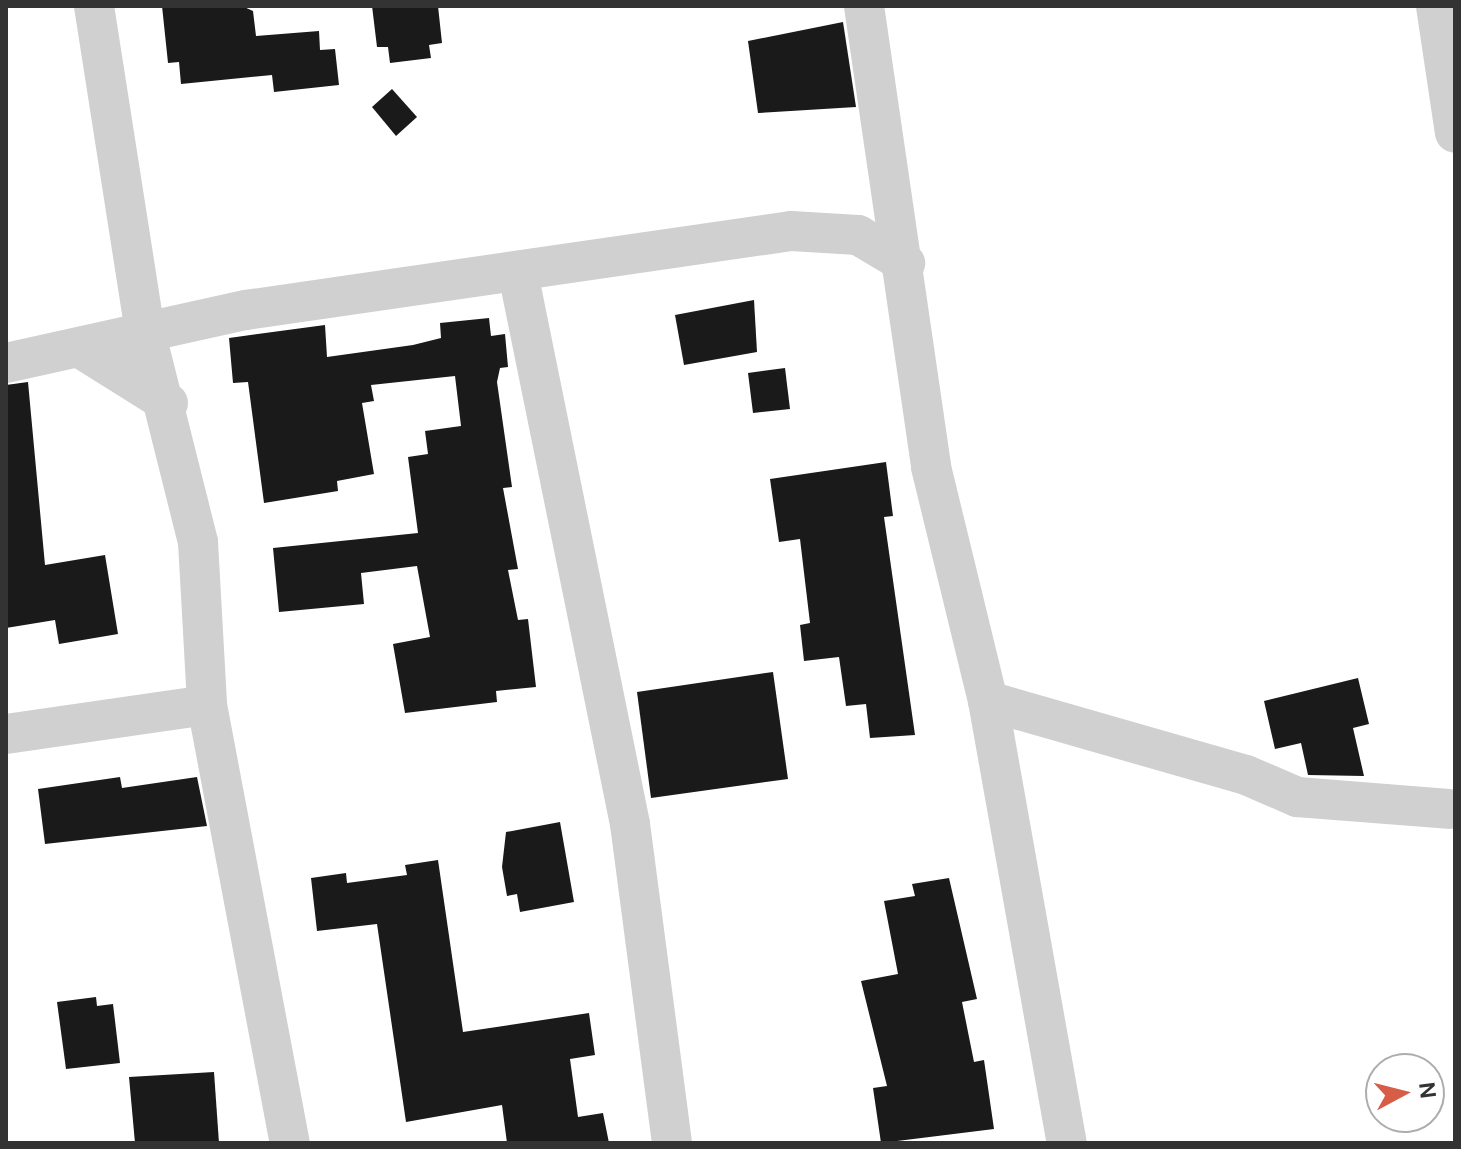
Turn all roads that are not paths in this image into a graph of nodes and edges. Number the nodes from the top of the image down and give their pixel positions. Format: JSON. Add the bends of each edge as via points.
{"nodes":[{"id":1,"x":94,"y":6,"type":"edge"},
{"id":2,"x":864,"y":6,"type":"edge"},
{"id":3,"x":1436,"y":6,"type":"edge"},
{"id":4,"x":1455,"y":133,"type":"edge"},
{"id":5,"x":905,"y":263,"type":"junction"},
{"id":6,"x":518,"y":273,"type":"junction"},
{"id":7,"x":144,"y":327,"type":"junction"},
{"id":8,"x":85,"y":351,"type":"junction"},
{"id":9,"x":6,"y":363,"type":"edge"},
{"id":10,"x":168,"y":403,"type":"junction"},
{"id":11,"x":988,"y":701,"type":"junction"},
{"id":12,"x":207,"y":705,"type":"junction"},
{"id":13,"x":6,"y":734,"type":"edge"},
{"id":14,"x":1449,"y":809,"type":"dead end"},
{"id":15,"x":1064,"y":1141,"type":"edge"},
{"id":16,"x":290,"y":1143,"type":"edge"},
{"id":17,"x":672,"y":1143,"type":"edge"}],
"edges":[{"from":1,"to":7,"type":"street"},
{"from":2,"to":5,"type":"street"},
{"from":3,"to":4,"type":"street"},
{"from":5,"to":6,"type":"street","via":[[858,235],[815,229]]},
{"from":5,"to":11,"type":"street","via":[[931,467]]},
{"from":6,"to":7,"type":"street"},
{"from":6,"to":17,"type":"street","via":[[630,824]]},
{"from":7,"to":8,"type":"street"},
{"from":7,"to":10,"type":"street"},
{"from":8,"to":9,"type":"street"},
{"from":8,"to":10,"type":"street"},
{"from":10,"to":12,"type":"street","via":[[198,542]]},
{"from":11,"to":14,"type":"street","via":[[1246,775],[1297,797]]},
{"from":11,"to":15,"type":"street"},
{"from":12,"to":13,"type":"street"},
{"from":12,"to":16,"type":"street"}]}
